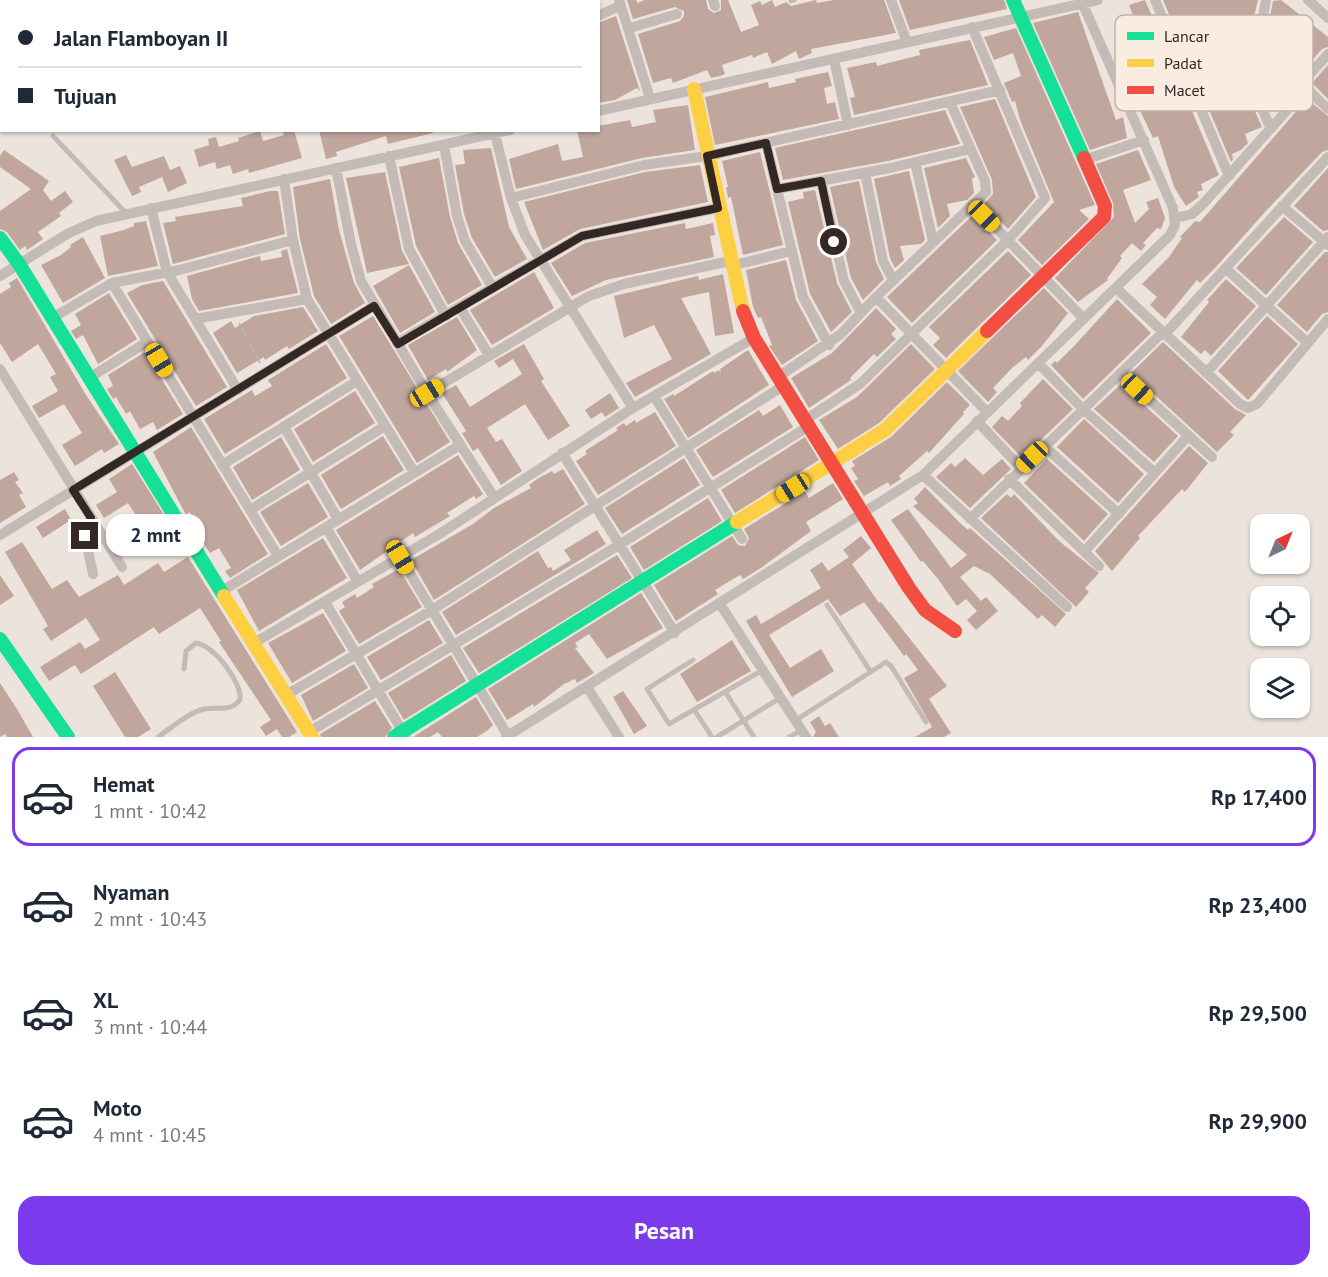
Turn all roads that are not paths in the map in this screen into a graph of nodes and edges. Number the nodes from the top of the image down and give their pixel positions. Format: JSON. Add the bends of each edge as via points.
{"nodes":[{"id":1,"x":891,"y":0,"type":"edge"},
{"id":2,"x":1013,"y":0,"type":"edge"},
{"id":3,"x":1098,"y":0,"type":"edge"},
{"id":4,"x":1155,"y":0,"type":"edge"},
{"id":5,"x":1266,"y":0,"type":"edge"},
{"id":6,"x":1308,"y":0,"type":"edge"},
{"id":7,"x":1082,"y":2,"type":"edge"},
{"id":8,"x":620,"y":3,"type":"edge"},
{"id":9,"x":677,"y":14,"type":"dead end"},
{"id":10,"x":600,"y":15,"type":"edge"},
{"id":11,"x":1020,"y":15,"type":"junction"},
{"id":12,"x":1161,"y":15,"type":"edge"},
{"id":13,"x":1263,"y":15,"type":"edge"},
{"id":14,"x":1328,"y":18,"type":"edge"},
{"id":15,"x":972,"y":27,"type":"junction"},
{"id":16,"x":630,"y":28,"type":"junction"},
{"id":17,"x":907,"y":42,"type":"junction"},
{"id":18,"x":1328,"y":54,"type":"edge"},
{"id":19,"x":834,"y":59,"type":"junction"},
{"id":20,"x":1115,"y":75,"type":"edge"},
{"id":21,"x":1313,"y":75,"type":"edge"},
{"id":22,"x":694,"y":89,"type":"junction"},
{"id":23,"x":1000,"y":90,"type":"junction"},
{"id":24,"x":1313,"y":95,"type":"edge"},
{"id":25,"x":651,"y":98,"type":"junction"},
{"id":26,"x":950,"y":102,"type":"junction"},
{"id":27,"x":1328,"y":109,"type":"edge"},
{"id":28,"x":600,"y":111,"type":"edge"},
{"id":29,"x":1131,"y":111,"type":"edge"},
{"id":30,"x":1200,"y":111,"type":"edge"},
{"id":31,"x":1263,"y":111,"type":"edge"},
{"id":32,"x":1284,"y":111,"type":"edge"},
{"id":33,"x":848,"y":125,"type":"junction"},
{"id":34,"x":1270,"y":127,"type":"junction"},
{"id":35,"x":504,"y":132,"type":"edge"},
{"id":36,"x":495,"y":134,"type":"junction"},
{"id":37,"x":53,"y":136,"type":"dead end"},
{"id":38,"x":1144,"y":140,"type":"junction"},
{"id":39,"x":766,"y":143,"type":"junction"},
{"id":40,"x":444,"y":145,"type":"junction"},
{"id":41,"x":970,"y":149,"type":"junction"},
{"id":42,"x":389,"y":156,"type":"junction"},
{"id":43,"x":707,"y":156,"type":"junction"},
{"id":44,"x":1328,"y":157,"type":"edge"},
{"id":45,"x":1084,"y":160,"type":"junction"},
{"id":46,"x":915,"y":162,"type":"junction"},
{"id":47,"x":336,"y":168,"type":"junction"},
{"id":48,"x":865,"y":173,"type":"junction"},
{"id":49,"x":1229,"y":176,"type":"junction"},
{"id":50,"x":284,"y":179,"type":"junction"},
{"id":51,"x":821,"y":181,"type":"junction"},
{"id":52,"x":777,"y":189,"type":"junction"},
{"id":53,"x":511,"y":198,"type":"junction"},
{"id":54,"x":973,"y":204,"type":"junction"},
{"id":55,"x":1282,"y":206,"type":"junction"},
{"id":56,"x":151,"y":208,"type":"junction"},
{"id":57,"x":718,"y":208,"type":"junction"},
{"id":58,"x":126,"y":213,"type":"junction"},
{"id":59,"x":1176,"y":219,"type":"junction"},
{"id":60,"x":0,"y":238,"type":"edge"},
{"id":61,"x":293,"y":240,"type":"junction"},
{"id":62,"x":1008,"y":240,"type":"junction"},
{"id":63,"x":933,"y":241,"type":"junction"},
{"id":64,"x":1327,"y":241,"type":"edge"},
{"id":65,"x":791,"y":251,"type":"junction"},
{"id":66,"x":540,"y":259,"type":"junction"},
{"id":67,"x":19,"y":264,"type":"junction"},
{"id":68,"x":731,"y":264,"type":"junction"},
{"id":69,"x":1226,"y":268,"type":"junction"},
{"id":70,"x":167,"y":272,"type":"junction"},
{"id":71,"x":1043,"y":275,"type":"junction"},
{"id":72,"x":0,"y":276,"type":"edge"},
{"id":73,"x":893,"y":280,"type":"junction"},
{"id":74,"x":112,"y":283,"type":"junction"},
{"id":75,"x":493,"y":288,"type":"junction"},
{"id":76,"x":1116,"y":288,"type":"junction"},
{"id":77,"x":876,"y":297,"type":"junction"},
{"id":78,"x":307,"y":299,"type":"junction"},
{"id":79,"x":1267,"y":305,"type":"junction"},
{"id":80,"x":374,"y":306,"type":"junction"},
{"id":81,"x":569,"y":306,"type":"junction"},
{"id":82,"x":460,"y":308,"type":"junction"},
{"id":83,"x":861,"y":313,"type":"junction"},
{"id":84,"x":446,"y":316,"type":"junction"},
{"id":85,"x":52,"y":318,"type":"junction"},
{"id":86,"x":1083,"y":318,"type":"junction"},
{"id":87,"x":195,"y":319,"type":"junction"},
{"id":88,"x":1328,"y":319,"type":"edge"},
{"id":89,"x":911,"y":333,"type":"junction"},
{"id":90,"x":328,"y":334,"type":"junction"},
{"id":91,"x":1163,"y":334,"type":"junction"},
{"id":92,"x":754,"y":338,"type":"junction"},
{"id":93,"x":147,"y":342,"type":"junction"},
{"id":94,"x":1308,"y":343,"type":"junction"},
{"id":95,"x":398,"y":344,"type":"junction"},
{"id":96,"x":829,"y":345,"type":"junction"},
{"id":97,"x":489,"y":355,"type":"junction"},
{"id":98,"x":1038,"y":363,"type":"junction"},
{"id":99,"x":0,"y":369,"type":"edge"},
{"id":100,"x":945,"y":369,"type":"junction"},
{"id":101,"x":1206,"y":372,"type":"junction"},
{"id":102,"x":1120,"y":373,"type":"junction"},
{"id":103,"x":89,"y":378,"type":"junction"},
{"id":104,"x":357,"y":381,"type":"junction"},
{"id":105,"x":781,"y":382,"type":"junction"},
{"id":106,"x":238,"y":390,"type":"junction"},
{"id":107,"x":427,"y":393,"type":"junction"},
{"id":108,"x":654,"y":396,"type":"junction"},
{"id":109,"x":633,"y":408,"type":"junction"},
{"id":110,"x":1083,"y":409,"type":"junction"},
{"id":111,"x":986,"y":411,"type":"junction"},
{"id":112,"x":193,"y":417,"type":"junction"},
{"id":113,"x":977,"y":421,"type":"junction"},
{"id":114,"x":807,"y":423,"type":"junction"},
{"id":115,"x":385,"y":426,"type":"junction"},
{"id":116,"x":284,"y":427,"type":"junction"},
{"id":117,"x":1188,"y":436,"type":"junction"},
{"id":118,"x":460,"y":445,"type":"junction"},
{"id":119,"x":1044,"y":446,"type":"junction"},
{"id":120,"x":686,"y":449,"type":"junction"},
{"id":121,"x":135,"y":451,"type":"junction"},
{"id":122,"x":562,"y":453,"type":"junction"},
{"id":123,"x":1212,"y":457,"type":"dead end"},
{"id":124,"x":832,"y":463,"type":"junction"},
{"id":125,"x":222,"y":465,"type":"junction"},
{"id":126,"x":1021,"y":468,"type":"junction"},
{"id":127,"x":311,"y":472,"type":"junction"},
{"id":128,"x":414,"y":472,"type":"junction"},
{"id":129,"x":1155,"y":473,"type":"junction"},
{"id":130,"x":923,"y":475,"type":"junction"},
{"id":131,"x":1009,"y":479,"type":"junction"},
{"id":132,"x":710,"y":487,"type":"junction"},
{"id":133,"x":73,"y":490,"type":"junction"},
{"id":134,"x":494,"y":497,"type":"junction"},
{"id":135,"x":595,"y":506,"type":"junction"},
{"id":136,"x":250,"y":510,"type":"junction"},
{"id":137,"x":864,"y":513,"type":"junction"},
{"id":138,"x":1119,"y":514,"type":"junction"},
{"id":139,"x":91,"y":518,"type":"junction"},
{"id":140,"x":338,"y":519,"type":"junction"},
{"id":141,"x":970,"y":519,"type":"junction"},
{"id":142,"x":734,"y":524,"type":"junction"},
{"id":143,"x":326,"y":527,"type":"junction"},
{"id":144,"x":0,"y":535,"type":"edge"},
{"id":145,"x":742,"y":539,"type":"dead end"},
{"id":146,"x":619,"y":545,"type":"junction"},
{"id":147,"x":1085,"y":551,"type":"junction"},
{"id":148,"x":278,"y":556,"type":"junction"},
{"id":149,"x":400,"y":557,"type":"junction"},
{"id":150,"x":1099,"y":566,"type":"dead end"},
{"id":151,"x":122,"y":567,"type":"dead end"},
{"id":152,"x":93,"y":574,"type":"dead end"},
{"id":153,"x":358,"y":582,"type":"junction"},
{"id":154,"x":641,"y":582,"type":"junction"},
{"id":155,"x":222,"y":591,"type":"junction"},
{"id":156,"x":325,"y":602,"type":"junction"},
{"id":157,"x":720,"y":604,"type":"junction"},
{"id":158,"x":827,"y":605,"type":"dead end"},
{"id":159,"x":1067,"y":607,"type":"dead end"},
{"id":160,"x":432,"y":610,"type":"junction"},
{"id":161,"x":955,"y":631,"type":"dead end"},
{"id":162,"x":675,"y":633,"type":"junction"},
{"id":163,"x":0,"y":639,"type":"edge"},
{"id":164,"x":254,"y":644,"type":"junction"},
{"id":165,"x":453,"y":645,"type":"junction"},
{"id":166,"x":355,"y":655,"type":"junction"},
{"id":167,"x":693,"y":660,"type":"dead end"},
{"id":168,"x":184,"y":669,"type":"dead end"},
{"id":169,"x":764,"y":670,"type":"junction"},
{"id":170,"x":871,"y":672,"type":"junction"},
{"id":171,"x":477,"y":685,"type":"junction"},
{"id":172,"x":587,"y":687,"type":"junction"},
{"id":173,"x":378,"y":691,"type":"junction"},
{"id":174,"x":726,"y":693,"type":"junction"},
{"id":175,"x":286,"y":695,"type":"junction"},
{"id":176,"x":781,"y":697,"type":"junction"},
{"id":177,"x":695,"y":711,"type":"junction"},
{"id":178,"x":743,"y":721,"type":"junction"},
{"id":179,"x":926,"y":722,"type":"dead end"},
{"id":180,"x":801,"y":729,"type":"edge"},
{"id":181,"x":310,"y":735,"type":"edge"},
{"id":182,"x":401,"y":735,"type":"edge"},
{"id":183,"x":507,"y":736,"type":"edge"},
{"id":184,"x":68,"y":737,"type":"edge"},
{"id":185,"x":158,"y":737,"type":"edge"},
{"id":186,"x":619,"y":737,"type":"edge"},
{"id":187,"x":715,"y":737,"type":"edge"},
{"id":188,"x":754,"y":737,"type":"edge"},
{"id":189,"x":789,"y":737,"type":"edge"}],
"edges":[{"from":1,"to":17,"type":"street"},
{"from":2,"to":11,"type":"street"},
{"from":3,"to":7,"type":"street"},
{"from":4,"to":12,"type":"street"},
{"from":5,"to":13,"type":"street"},
{"from":6,"to":14,"type":"street"},
{"from":7,"to":11,"type":"street"},
{"from":7,"to":20,"type":"street"},
{"from":8,"to":10,"type":"street"},
{"from":8,"to":16,"type":"street"},
{"from":9,"to":16,"type":"street"},
{"from":11,"to":15,"type":"street"},
{"from":11,"to":45,"type":"street"},
{"from":15,"to":17,"type":"street"},
{"from":15,"to":23,"type":"street"},
{"from":16,"to":25,"type":"street"},
{"from":17,"to":19,"type":"street"},
{"from":18,"to":21,"type":"street"},
{"from":19,"to":22,"type":"street"},
{"from":19,"to":33,"type":"street"},
{"from":22,"to":25,"type":"street"},
{"from":22,"to":43,"type":"street"},
{"from":23,"to":26,"type":"street"},
{"from":23,"to":62,"type":"street","via":[[1046,198]]},
{"from":24,"to":27,"type":"street"},
{"from":25,"to":28,"type":"street"},
{"from":26,"to":33,"type":"street"},
{"from":26,"to":41,"type":"street"},
{"from":29,"to":38,"type":"street"},
{"from":30,"to":49,"type":"street"},
{"from":31,"to":34,"type":"street"},
{"from":32,"to":34,"type":"street"},
{"from":33,"to":39,"type":"street"},
{"from":34,"to":49,"type":"street"},
{"from":35,"to":36,"type":"street"},
{"from":36,"to":40,"type":"street"},
{"from":36,"to":53,"type":"street"},
{"from":37,"to":58,"type":"lane"},
{"from":38,"to":45,"type":"street"},
{"from":38,"to":59,"type":"street"},
{"from":39,"to":43,"type":"street"},
{"from":39,"to":52,"type":"street"},
{"from":40,"to":42,"type":"street"},
{"from":40,"to":75,"type":"street","via":[[465,241]]},
{"from":41,"to":46,"type":"street"},
{"from":41,"to":54,"type":"street","via":[[987,189]]},
{"from":42,"to":47,"type":"street"},
{"from":42,"to":84,"type":"street","via":[[409,249]]},
{"from":43,"to":53,"type":"street","via":[[644,165]]},
{"from":43,"to":57,"type":"street"},
{"from":44,"to":55,"type":"street"},
{"from":45,"to":71,"type":"street","via":[[1106,215]]},
{"from":46,"to":48,"type":"street"},
{"from":46,"to":63,"type":"street"},
{"from":47,"to":50,"type":"street"},
{"from":47,"to":80,"type":"street","via":[[355,262]]},
{"from":48,"to":51,"type":"street"},
{"from":48,"to":73,"type":"street","via":[[883,261]]},
{"from":49,"to":59,"type":"street","via":[[1198,209]]},
{"from":50,"to":56,"type":"street"},
{"from":50,"to":61,"type":"street"},
{"from":51,"to":52,"type":"street"},
{"from":51,"to":83,"type":"street","via":[[842,272]]},
{"from":52,"to":65,"type":"street"},
{"from":53,"to":66,"type":"street","via":[[525,235]]},
{"from":54,"to":62,"type":"street"},
{"from":54,"to":63,"type":"street"},
{"from":55,"to":64,"type":"street"},
{"from":55,"to":69,"type":"street"},
{"from":56,"to":58,"type":"street"},
{"from":56,"to":70,"type":"street"},
{"from":57,"to":66,"type":"street","via":[[582,236]]},
{"from":57,"to":68,"type":"street"},
{"from":58,"to":67,"type":"street","via":[[82,226]]},
{"from":59,"to":76,"type":"street","via":[[1170,235]]},
{"from":60,"to":67,"type":"street"},
{"from":61,"to":70,"type":"street"},
{"from":61,"to":78,"type":"street"},
{"from":62,"to":71,"type":"street"},
{"from":62,"to":89,"type":"street"},
{"from":63,"to":73,"type":"street"},
{"from":64,"to":79,"type":"street"},
{"from":65,"to":68,"type":"street"},
{"from":65,"to":96,"type":"street","via":[[802,297]]},
{"from":66,"to":75,"type":"street"},
{"from":66,"to":81,"type":"street"},
{"from":67,"to":72,"type":"street"},
{"from":67,"to":85,"type":"street"},
{"from":68,"to":81,"type":"street","via":[[605,289]]},
{"from":68,"to":92,"type":"street"},
{"from":69,"to":79,"type":"street"},
{"from":69,"to":91,"type":"street"},
{"from":70,"to":74,"type":"street"},
{"from":70,"to":87,"type":"street"},
{"from":71,"to":86,"type":"street"},
{"from":71,"to":100,"type":"street"},
{"from":73,"to":77,"type":"street"},
{"from":74,"to":85,"type":"street"},
{"from":74,"to":93,"type":"street"},
{"from":75,"to":82,"type":"street"},
{"from":76,"to":86,"type":"street"},
{"from":76,"to":91,"type":"street"},
{"from":77,"to":83,"type":"street"},
{"from":77,"to":89,"type":"street"},
{"from":78,"to":87,"type":"street"},
{"from":78,"to":90,"type":"street"},
{"from":79,"to":94,"type":"street"},
{"from":79,"to":101,"type":"street"},
{"from":80,"to":90,"type":"street"},
{"from":80,"to":95,"type":"street"},
{"from":81,"to":97,"type":"street"},
{"from":81,"to":109,"type":"street"},
{"from":82,"to":84,"type":"street"},
{"from":82,"to":97,"type":"street"},
{"from":83,"to":96,"type":"street"},
{"from":84,"to":95,"type":"street"},
{"from":85,"to":103,"type":"street"},
{"from":86,"to":98,"type":"street"},
{"from":87,"to":106,"type":"street"},
{"from":88,"to":94,"type":"street"},
{"from":89,"to":100,"type":"street"},
{"from":89,"to":114,"type":"street","via":[[860,384]]},
{"from":90,"to":104,"type":"street"},
{"from":90,"to":106,"type":"street"},
{"from":91,"to":101,"type":"street"},
{"from":91,"to":102,"type":"street"},
{"from":92,"to":105,"type":"street"},
{"from":92,"to":108,"type":"street"},
{"from":93,"to":103,"type":"street"},
{"from":93,"to":112,"type":"street"},
{"from":94,"to":101,"type":"street","via":[[1253,407],[1244,407]]},
{"from":95,"to":107,"type":"street"},
{"from":96,"to":105,"type":"street"},
{"from":97,"to":107,"type":"street"},
{"from":98,"to":110,"type":"street"},
{"from":98,"to":111,"type":"street"},
{"from":99,"to":133,"type":"street"},
{"from":100,"to":111,"type":"street"},
{"from":100,"to":124,"type":"street","via":[[885,430]]},
{"from":102,"to":110,"type":"street"},
{"from":102,"to":117,"type":"street"},
{"from":103,"to":121,"type":"street"},
{"from":104,"to":115,"type":"street"},
{"from":104,"to":116,"type":"street"},
{"from":105,"to":114,"type":"street"},
{"from":105,"to":120,"type":"street"},
{"from":106,"to":112,"type":"street"},
{"from":107,"to":118,"type":"street"},
{"from":108,"to":109,"type":"street"},
{"from":108,"to":120,"type":"street"},
{"from":109,"to":122,"type":"street"},
{"from":110,"to":119,"type":"street"},
{"from":110,"to":129,"type":"street"},
{"from":111,"to":113,"type":"street"},
{"from":112,"to":121,"type":"street"},
{"from":112,"to":125,"type":"street"},
{"from":113,"to":126,"type":"street"},
{"from":113,"to":130,"type":"street"},
{"from":114,"to":124,"type":"street"},
{"from":114,"to":132,"type":"street"},
{"from":115,"to":127,"type":"street"},
{"from":115,"to":128,"type":"street"},
{"from":116,"to":125,"type":"street"},
{"from":116,"to":127,"type":"street"},
{"from":117,"to":123,"type":"street"},
{"from":117,"to":129,"type":"street"},
{"from":118,"to":128,"type":"street"},
{"from":118,"to":134,"type":"street"},
{"from":119,"to":126,"type":"street"},
{"from":119,"to":138,"type":"street"},
{"from":120,"to":132,"type":"street"},
{"from":120,"to":135,"type":"street"},
{"from":121,"to":133,"type":"street"},
{"from":121,"to":155,"type":"street"},
{"from":122,"to":134,"type":"street"},
{"from":122,"to":135,"type":"street"},
{"from":124,"to":137,"type":"street"},
{"from":124,"to":142,"type":"street"},
{"from":125,"to":136,"type":"street"},
{"from":126,"to":131,"type":"street"},
{"from":127,"to":136,"type":"street"},
{"from":127,"to":140,"type":"street"},
{"from":128,"to":140,"type":"street"},
{"from":129,"to":138,"type":"street"},
{"from":130,"to":137,"type":"street"},
{"from":130,"to":141,"type":"street"},
{"from":131,"to":141,"type":"street"},
{"from":131,"to":147,"type":"street"},
{"from":132,"to":142,"type":"street"},
{"from":132,"to":146,"type":"street"},
{"from":133,"to":139,"type":"street"},
{"from":133,"to":144,"type":"street"},
{"from":134,"to":149,"type":"street"},
{"from":135,"to":146,"type":"street"},
{"from":135,"to":160,"type":"street"},
{"from":136,"to":148,"type":"street"},
{"from":137,"to":157,"type":"street"},
{"from":137,"to":161,"type":"street","via":[[920,603]]},
{"from":138,"to":147,"type":"street"},
{"from":139,"to":151,"type":"street"},
{"from":139,"to":152,"type":"street","via":[[85,536]]},
{"from":140,"to":143,"type":"street"},
{"from":141,"to":159,"type":"street"},
{"from":142,"to":145,"type":"street"},
{"from":142,"to":154,"type":"street"},
{"from":143,"to":148,"type":"street"},
{"from":143,"to":153,"type":"street"},
{"from":146,"to":154,"type":"street"},
{"from":146,"to":165,"type":"street"},
{"from":147,"to":150,"type":"street"},
{"from":148,"to":155,"type":"street"},
{"from":149,"to":153,"type":"street"},
{"from":149,"to":160,"type":"street"},
{"from":153,"to":156,"type":"street"},
{"from":154,"to":162,"type":"street"},
{"from":154,"to":171,"type":"street"},
{"from":155,"to":164,"type":"street"},
{"from":156,"to":164,"type":"street"},
{"from":156,"to":166,"type":"street"},
{"from":157,"to":162,"type":"street"},
{"from":157,"to":169,"type":"street"},
{"from":158,"to":170,"type":"lane"},
{"from":160,"to":165,"type":"street"},
{"from":160,"to":166,"type":"street"},
{"from":162,"to":172,"type":"street"},
{"from":163,"to":184,"type":"street"},
{"from":164,"to":175,"type":"street"},
{"from":165,"to":171,"type":"street"},
{"from":165,"to":173,"type":"street"},
{"from":166,"to":173,"type":"street"},
{"from":166,"to":175,"type":"street"},
{"from":167,"to":177,"type":"lane","via":[[646,692],[669,724]]},
{"from":168,"to":185,"type":"lane","via":[[186,651],[196,644],[208,646],[239,684],[240,700],[225,710],[197,712]]},
{"from":169,"to":174,"type":"lane"},
{"from":169,"to":176,"type":"street"},
{"from":170,"to":179,"type":"lane","via":[[883,663],[890,664]]},
{"from":170,"to":180,"type":"lane"},
{"from":171,"to":182,"type":"street"},
{"from":171,"to":183,"type":"street"},
{"from":172,"to":183,"type":"street"},
{"from":172,"to":186,"type":"street"},
{"from":173,"to":181,"type":"street"},
{"from":173,"to":182,"type":"street"},
{"from":174,"to":177,"type":"lane"},
{"from":174,"to":178,"type":"lane"},
{"from":175,"to":181,"type":"street"},
{"from":176,"to":178,"type":"lane"},
{"from":176,"to":180,"type":"street"},
{"from":177,"to":187,"type":"lane"},
{"from":178,"to":187,"type":"lane"},
{"from":178,"to":188,"type":"lane"},
{"from":180,"to":189,"type":"lane"}]}
